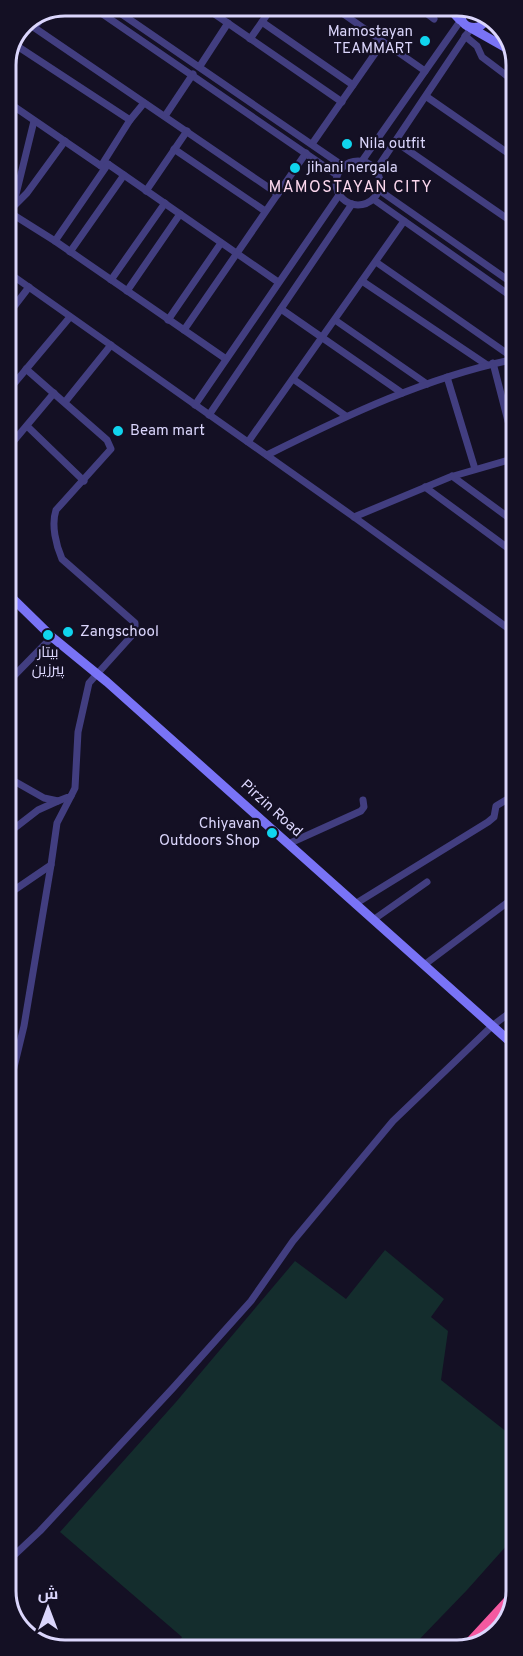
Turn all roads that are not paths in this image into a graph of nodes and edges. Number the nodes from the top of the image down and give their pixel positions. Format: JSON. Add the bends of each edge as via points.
{"nodes":[{"id":1,"x":107,"y":16,"type":"edge"},
{"id":2,"x":125,"y":16,"type":"edge"},
{"id":3,"x":219,"y":16,"type":"edge"},
{"id":4,"x":266,"y":17,"type":"edge"},
{"id":5,"x":347,"y":17,"type":"edge"},
{"id":6,"x":431,"y":17,"type":"edge"},
{"id":7,"x":458,"y":17,"type":"edge"},
{"id":8,"x":461,"y":17,"type":"edge"},
{"id":9,"x":434,"y":19,"type":"dead end"},
{"id":10,"x":461,"y":20,"type":"junction"},
{"id":11,"x":262,"y":22,"type":"junction"},
{"id":12,"x":228,"y":23,"type":"junction"},
{"id":13,"x":483,"y":24,"type":"edge"},
{"id":14,"x":35,"y":28,"type":"edge"},
{"id":15,"x":468,"y":32,"type":"junction"},
{"id":16,"x":250,"y":39,"type":"junction"},
{"id":17,"x":383,"y":42,"type":"junction"},
{"id":18,"x":20,"y":48,"type":"edge"},
{"id":19,"x":503,"y":48,"type":"edge"},
{"id":20,"x":200,"y":66,"type":"junction"},
{"id":21,"x":425,"y":71,"type":"junction"},
{"id":22,"x":193,"y":74,"type":"junction"},
{"id":23,"x":506,"y":75,"type":"edge"},
{"id":24,"x":218,"y":78,"type":"junction"},
{"id":25,"x":353,"y":85,"type":"junction"},
{"id":26,"x":212,"y":87,"type":"junction"},
{"id":27,"x":427,"y":97,"type":"junction"},
{"id":28,"x":342,"y":102,"type":"junction"},
{"id":29,"x":144,"y":103,"type":"junction"},
{"id":30,"x":16,"y":108,"type":"edge"},
{"id":31,"x":165,"y":116,"type":"junction"},
{"id":32,"x":130,"y":120,"type":"junction"},
{"id":33,"x":34,"y":121,"type":"junction"},
{"id":34,"x":187,"y":132,"type":"junction"},
{"id":35,"x":65,"y":141,"type":"junction"},
{"id":36,"x":396,"y":142,"type":"junction"},
{"id":37,"x":312,"y":144,"type":"junction"},
{"id":38,"x":174,"y":149,"type":"junction"},
{"id":39,"x":506,"y":152,"type":"edge"},
{"id":40,"x":306,"y":153,"type":"junction"},
{"id":41,"x":362,"y":161,"type":"junction"},
{"id":42,"x":105,"y":165,"type":"junction"},
{"id":43,"x":343,"y":166,"type":"junction"},
{"id":44,"x":376,"y":170,"type":"junction"},
{"id":45,"x":124,"y":175,"type":"junction"},
{"id":46,"x":337,"y":175,"type":"junction"},
{"id":47,"x":146,"y":190,"type":"junction"},
{"id":48,"x":379,"y":190,"type":"junction"},
{"id":49,"x":278,"y":194,"type":"junction"},
{"id":50,"x":339,"y":195,"type":"junction"},
{"id":51,"x":373,"y":199,"type":"junction"},
{"id":52,"x":16,"y":201,"type":"edge"},
{"id":53,"x":165,"y":203,"type":"junction"},
{"id":54,"x":16,"y":204,"type":"edge"},
{"id":55,"x":352,"y":204,"type":"junction"},
{"id":56,"x":266,"y":211,"type":"junction"},
{"id":57,"x":180,"y":214,"type":"junction"},
{"id":58,"x":16,"y":217,"type":"edge"},
{"id":59,"x":506,"y":218,"type":"edge"},
{"id":60,"x":404,"y":221,"type":"junction"},
{"id":61,"x":55,"y":241,"type":"junction"},
{"id":62,"x":221,"y":243,"type":"junction"},
{"id":63,"x":70,"y":252,"type":"junction"},
{"id":64,"x":236,"y":253,"type":"junction"},
{"id":65,"x":376,"y":262,"type":"junction"},
{"id":66,"x":16,"y":278,"type":"edge"},
{"id":67,"x":506,"y":279,"type":"edge"},
{"id":68,"x":111,"y":280,"type":"junction"},
{"id":69,"x":362,"y":281,"type":"junction"},
{"id":70,"x":279,"y":282,"type":"junction"},
{"id":71,"x":29,"y":288,"type":"junction"},
{"id":72,"x":127,"y":291,"type":"junction"},
{"id":73,"x":506,"y":293,"type":"edge"},
{"id":74,"x":16,"y":304,"type":"edge"},
{"id":75,"x":281,"y":309,"type":"junction"},
{"id":76,"x":70,"y":316,"type":"junction"},
{"id":77,"x":168,"y":320,"type":"junction"},
{"id":78,"x":335,"y":320,"type":"junction"},
{"id":79,"x":184,"y":330,"type":"junction"},
{"id":80,"x":322,"y":338,"type":"junction"},
{"id":81,"x":111,"y":345,"type":"junction"},
{"id":82,"x":506,"y":353,"type":"edge"},
{"id":83,"x":226,"y":359,"type":"junction"},
{"id":84,"x":506,"y":361,"type":"edge"},
{"id":85,"x":490,"y":364,"type":"junction"},
{"id":86,"x":26,"y":369,"type":"junction"},
{"id":87,"x":447,"y":377,"type":"junction"},
{"id":88,"x":293,"y":379,"type":"junction"},
{"id":89,"x":16,"y":380,"type":"edge"},
{"id":90,"x":426,"y":384,"type":"junction"},
{"id":91,"x":54,"y":393,"type":"junction"},
{"id":92,"x":402,"y":393,"type":"junction"},
{"id":93,"x":64,"y":402,"type":"junction"},
{"id":94,"x":195,"y":405,"type":"junction"},
{"id":95,"x":209,"y":414,"type":"junction"},
{"id":96,"x":346,"y":416,"type":"junction"},
{"id":97,"x":506,"y":418,"type":"edge"},
{"id":98,"x":27,"y":426,"type":"junction"},
{"id":99,"x":16,"y":439,"type":"edge"},
{"id":100,"x":248,"y":442,"type":"junction"},
{"id":101,"x":267,"y":455,"type":"junction"},
{"id":102,"x":506,"y":461,"type":"edge"},
{"id":103,"x":475,"y":469,"type":"junction"},
{"id":104,"x":452,"y":476,"type":"junction"},
{"id":105,"x":84,"y":481,"type":"junction"},
{"id":106,"x":425,"y":487,"type":"junction"},
{"id":107,"x":354,"y":516,"type":"junction"},
{"id":108,"x":506,"y":516,"type":"edge"},
{"id":109,"x":506,"y":547,"type":"edge"},
{"id":110,"x":16,"y":602,"type":"edge"},
{"id":111,"x":506,"y":627,"type":"edge"},
{"id":112,"x":52,"y":637,"type":"junction"},
{"id":113,"x":16,"y":671,"type":"edge"},
{"id":114,"x":97,"y":673,"type":"junction"},
{"id":115,"x":16,"y":782,"type":"edge"},
{"id":116,"x":71,"y":796,"type":"junction"},
{"id":117,"x":363,"y":800,"type":"dead end"},
{"id":118,"x":506,"y":800,"type":"edge"},
{"id":119,"x":58,"y":801,"type":"junction"},
{"id":120,"x":16,"y":827,"type":"edge"},
{"id":121,"x":288,"y":844,"type":"junction"},
{"id":122,"x":51,"y":865,"type":"junction"},
{"id":123,"x":427,"y":882,"type":"dead end"},
{"id":124,"x":16,"y":889,"type":"edge"},
{"id":125,"x":355,"y":904,"type":"junction"},
{"id":126,"x":506,"y":904,"type":"edge"},
{"id":127,"x":373,"y":920,"type":"junction"},
{"id":128,"x":424,"y":965,"type":"junction"},
{"id":129,"x":506,"y":1016,"type":"edge"},
{"id":130,"x":492,"y":1026,"type":"junction"},
{"id":131,"x":506,"y":1038,"type":"edge"},
{"id":132,"x":16,"y":1060,"type":"edge"},
{"id":133,"x":16,"y":1554,"type":"edge"},
{"id":134,"x":503,"y":1608,"type":"edge"},
{"id":135,"x":478,"y":1635,"type":"edge"}],
"edges":[{"from":1,"to":22,"type":"street"},
{"from":2,"to":20,"type":"street"},
{"from":3,"to":12,"type":"street"},
{"from":4,"to":11,"type":"street"},
{"from":5,"to":17,"type":"street"},
{"from":6,"to":9,"type":"street"},
{"from":7,"to":10,"type":"street"},
{"from":8,"to":10,"type":"street"},
{"from":10,"to":15,"type":"street"},
{"from":10,"to":21,"type":"street"},
{"from":11,"to":16,"type":"street"},
{"from":11,"to":25,"type":"street"},
{"from":12,"to":16,"type":"street"},
{"from":12,"to":20,"type":"street"},
{"from":13,"to":15,"type":"street"},
{"from":14,"to":29,"type":"street"},
{"from":15,"to":19,"type":"street"},
{"from":15,"to":23,"type":"street","via":[[482,57]]},
{"from":15,"to":27,"type":"street"},
{"from":16,"to":28,"type":"street"},
{"from":17,"to":21,"type":"street"},
{"from":17,"to":25,"type":"street"},
{"from":18,"to":32,"type":"street"},
{"from":20,"to":24,"type":"street"},
{"from":21,"to":41,"type":"street"},
{"from":22,"to":26,"type":"street"},
{"from":22,"to":31,"type":"street"},
{"from":24,"to":26,"type":"street"},
{"from":24,"to":37,"type":"street"},
{"from":25,"to":28,"type":"street"},
{"from":26,"to":40,"type":"street"},
{"from":27,"to":36,"type":"street"},
{"from":27,"to":39,"type":"street"},
{"from":28,"to":37,"type":"street"},
{"from":29,"to":31,"type":"street"},
{"from":29,"to":32,"type":"street"},
{"from":30,"to":33,"type":"street"},
{"from":31,"to":34,"type":"street"},
{"from":32,"to":42,"type":"street"},
{"from":33,"to":35,"type":"street"},
{"from":33,"to":52,"type":"street"},
{"from":34,"to":38,"type":"street"},
{"from":34,"to":49,"type":"street"},
{"from":35,"to":42,"type":"street"},
{"from":35,"to":54,"type":"street"},
{"from":36,"to":44,"type":"street"},
{"from":36,"to":59,"type":"street"},
{"from":37,"to":43,"type":"street"},
{"from":38,"to":47,"type":"street"},
{"from":38,"to":56,"type":"street"},
{"from":40,"to":46,"type":"street"},
{"from":40,"to":49,"type":"street"},
{"from":41,"to":43,"type":"street"},
{"from":41,"to":44,"type":"street"},
{"from":42,"to":45,"type":"street"},
{"from":42,"to":61,"type":"street"},
{"from":43,"to":46,"type":"street"},
{"from":44,"to":48,"type":"street"},
{"from":45,"to":47,"type":"street"},
{"from":45,"to":63,"type":"street"},
{"from":46,"to":50,"type":"street"},
{"from":47,"to":53,"type":"street"},
{"from":48,"to":51,"type":"street"},
{"from":48,"to":67,"type":"street"},
{"from":49,"to":56,"type":"street"},
{"from":50,"to":55,"type":"street"},
{"from":50,"to":70,"type":"street"},
{"from":51,"to":55,"type":"street","via":[[365,204]]},
{"from":51,"to":60,"type":"street"},
{"from":53,"to":57,"type":"street"},
{"from":53,"to":68,"type":"street"},
{"from":55,"to":75,"type":"street"},
{"from":56,"to":64,"type":"street"},
{"from":57,"to":62,"type":"street"},
{"from":57,"to":72,"type":"street"},
{"from":58,"to":61,"type":"street"},
{"from":60,"to":65,"type":"street"},
{"from":60,"to":73,"type":"street"},
{"from":61,"to":63,"type":"street"},
{"from":62,"to":64,"type":"street"},
{"from":62,"to":77,"type":"street"},
{"from":63,"to":68,"type":"street"},
{"from":64,"to":70,"type":"street"},
{"from":64,"to":79,"type":"street"},
{"from":65,"to":69,"type":"street"},
{"from":65,"to":82,"type":"street"},
{"from":66,"to":71,"type":"street"},
{"from":68,"to":72,"type":"street"},
{"from":69,"to":78,"type":"street"},
{"from":69,"to":85,"type":"street"},
{"from":70,"to":83,"type":"street"},
{"from":71,"to":74,"type":"street"},
{"from":71,"to":76,"type":"street"},
{"from":72,"to":77,"type":"street"},
{"from":75,"to":80,"type":"street"},
{"from":75,"to":95,"type":"street"},
{"from":76,"to":81,"type":"street"},
{"from":76,"to":86,"type":"street"},
{"from":77,"to":79,"type":"street"},
{"from":78,"to":80,"type":"street"},
{"from":78,"to":90,"type":"street"},
{"from":79,"to":83,"type":"street"},
{"from":80,"to":88,"type":"street"},
{"from":80,"to":92,"type":"street"},
{"from":81,"to":93,"type":"street"},
{"from":81,"to":94,"type":"street"},
{"from":83,"to":94,"type":"street"},
{"from":84,"to":85,"type":"street"},
{"from":85,"to":87,"type":"street"},
{"from":85,"to":97,"type":"street"},
{"from":86,"to":89,"type":"street"},
{"from":86,"to":91,"type":"street"},
{"from":87,"to":90,"type":"street"},
{"from":87,"to":103,"type":"street"},
{"from":88,"to":96,"type":"street"},
{"from":88,"to":100,"type":"street"},
{"from":90,"to":92,"type":"street"},
{"from":91,"to":93,"type":"street"},
{"from":91,"to":98,"type":"street"},
{"from":92,"to":96,"type":"street"},
{"from":93,"to":105,"type":"street","via":[[104,435],[111,449]]},
{"from":94,"to":95,"type":"street"},
{"from":95,"to":100,"type":"street"},
{"from":96,"to":101,"type":"street"},
{"from":98,"to":99,"type":"street"},
{"from":98,"to":105,"type":"street"},
{"from":100,"to":101,"type":"street"},
{"from":101,"to":107,"type":"street"},
{"from":102,"to":103,"type":"street"},
{"from":103,"to":104,"type":"street"},
{"from":104,"to":106,"type":"street"},
{"from":104,"to":108,"type":"street"},
{"from":105,"to":114,"type":"street","via":[[56,510],[58,549],[62,559],[135,623],[135,632]]},
{"from":106,"to":107,"type":"street"},
{"from":106,"to":109,"type":"street"},
{"from":107,"to":111,"type":"street"},
{"from":110,"to":112,"type":"street","name":"Pirzin Road"},
{"from":112,"to":113,"type":"street"},
{"from":112,"to":114,"type":"street","name":"Pirzin Road"},
{"from":114,"to":116,"type":"street","via":[[89,683],[78,732],[75,788]]},
{"from":114,"to":121,"type":"street","name":"Pirzin Road"},
{"from":115,"to":119,"type":"street","via":[[44,798]]},
{"from":116,"to":119,"type":"street"},
{"from":116,"to":122,"type":"street","via":[[57,823]]},
{"from":117,"to":121,"type":"street","via":[[361,811]]},
{"from":118,"to":125,"type":"street","via":[[496,806],[494,817],[488,822]]},
{"from":119,"to":120,"type":"street"},
{"from":121,"to":125,"type":"street","name":"Pirzin Road"},
{"from":122,"to":124,"type":"street"},
{"from":122,"to":132,"type":"street"},
{"from":123,"to":127,"type":"street"},
{"from":125,"to":127,"type":"street","name":"Pirzin Road"},
{"from":126,"to":128,"type":"street"},
{"from":127,"to":128,"type":"street","name":"Pirzin Road"},
{"from":128,"to":130,"type":"street","name":"Pirzin Road"},
{"from":129,"to":130,"type":"street"},
{"from":130,"to":131,"type":"street","name":"Pirzin Road"},
{"from":130,"to":133,"type":"street","via":[[393,1121],[293,1241],[251,1301]]},
{"from":134,"to":135,"type":"highway"}]}
